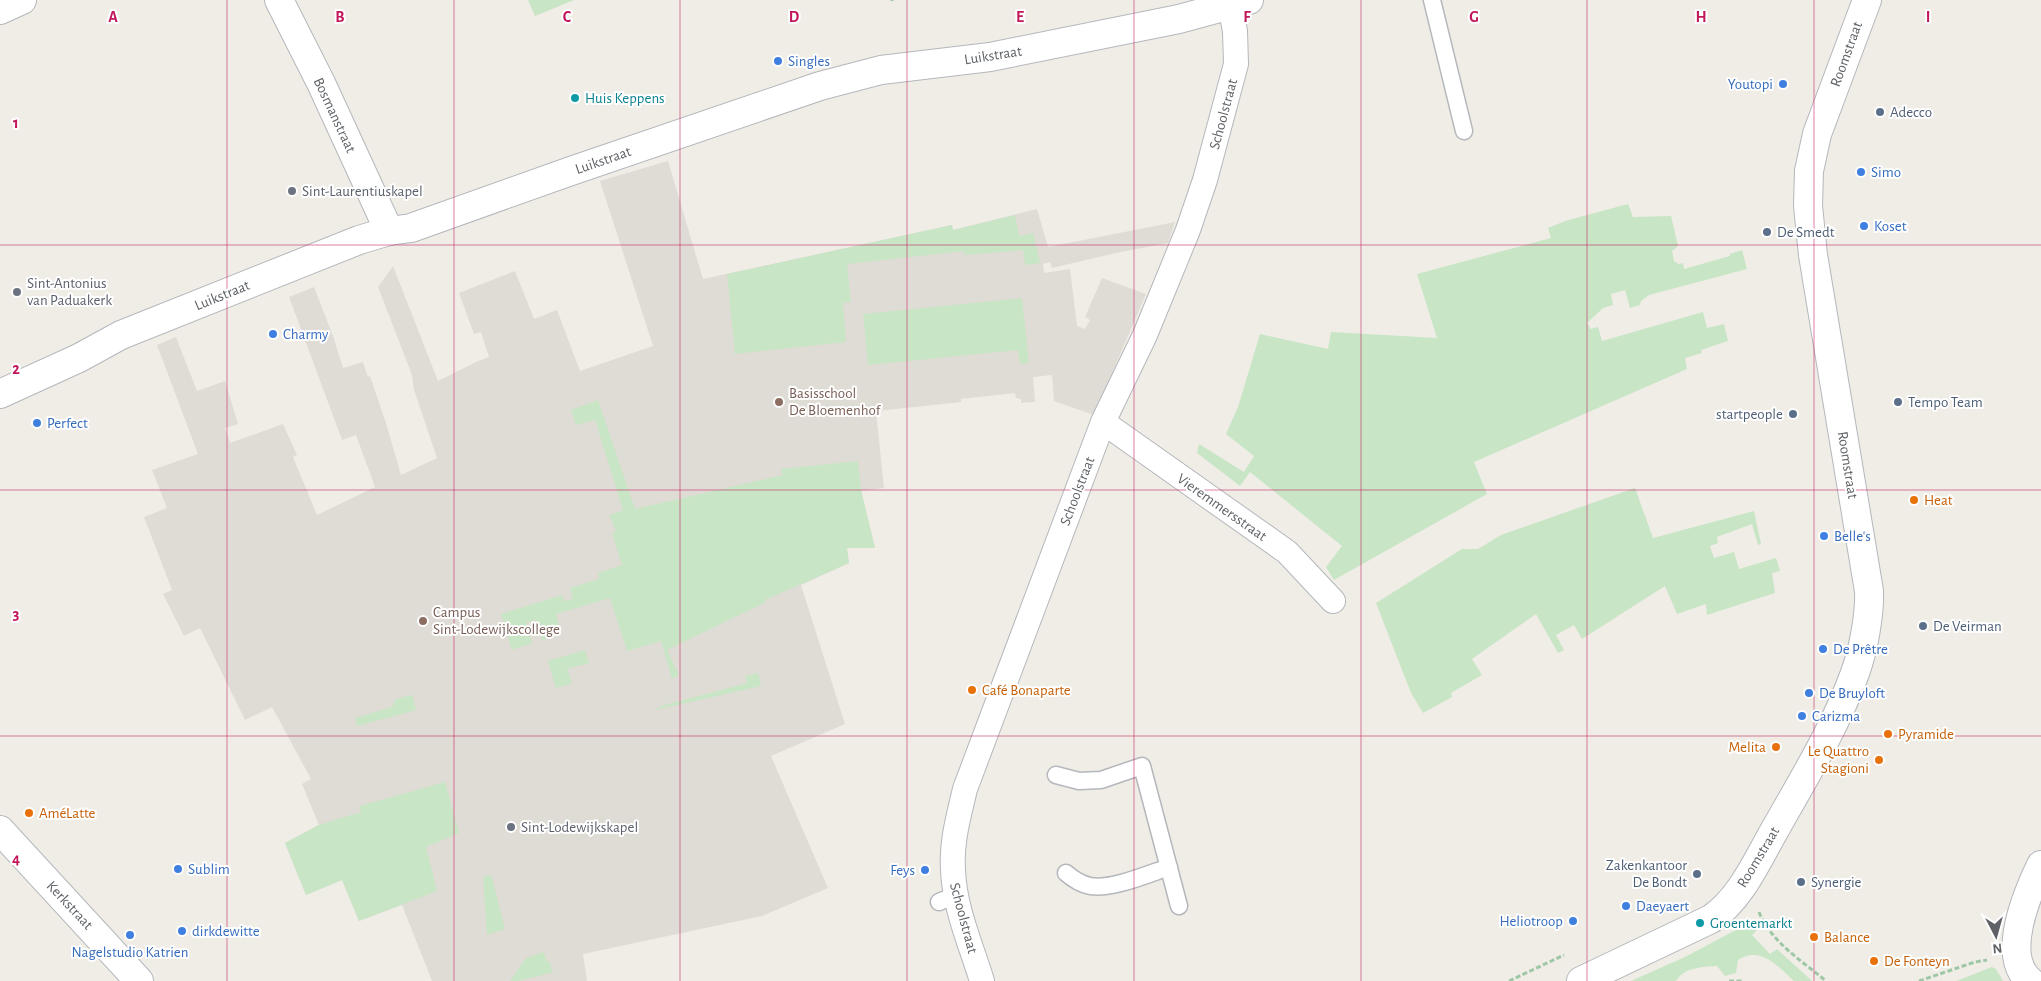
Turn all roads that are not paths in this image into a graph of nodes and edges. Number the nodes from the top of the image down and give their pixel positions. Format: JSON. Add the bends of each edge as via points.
{"nodes":[{"id":1,"x":22,"y":0,"type":"edge"},
{"id":2,"x":278,"y":0,"type":"edge"},
{"id":3,"x":1432,"y":0,"type":"edge"},
{"id":4,"x":1867,"y":0,"type":"edge"},
{"id":5,"x":1240,"y":3,"type":"edge"},
{"id":6,"x":0,"y":10,"type":"edge"},
{"id":7,"x":1464,"y":131,"type":"dead end"},
{"id":8,"x":389,"y":231,"type":"junction"},
{"id":9,"x":0,"y":394,"type":"edge"},
{"id":10,"x":1103,"y":422,"type":"junction"},
{"id":11,"x":1333,"y":601,"type":"dead end"},
{"id":12,"x":1056,"y":775,"type":"dead end"},
{"id":13,"x":0,"y":830,"type":"edge"},
{"id":14,"x":2041,"y":865,"type":"edge"},
{"id":15,"x":1169,"y":867,"type":"junction"},
{"id":16,"x":1066,"y":874,"type":"dead end"},
{"id":17,"x":1179,"y":906,"type":"dead end"},
{"id":18,"x":139,"y":981,"type":"edge"},
{"id":19,"x":982,"y":981,"type":"edge"},
{"id":20,"x":1581,"y":981,"type":"edge"},
{"id":21,"x":2030,"y":981,"type":"edge"}],
"edges":[{"from":1,"to":6,"type":"street"},
{"from":2,"to":8,"type":"street","name":"Bosmanstraat","via":[[321,83]]},
{"from":3,"to":7,"type":"lane"},
{"from":4,"to":20,"type":"street","name":"Roomstraat","via":[[1817,134],[1809,171],[1808,206],[1813,255],[1869,591],[1870,609],[1856,672],[1830,733],[1746,881],[1727,906],[1711,919]]},
{"from":5,"to":8,"type":"street","name":"Luikstraat","via":[[1179,19],[990,58],[905,66],[847,78],[589,164],[411,228]]},
{"from":5,"to":10,"type":"street","name":"Schoolstraat","via":[[1236,64],[1205,180],[1168,283]]},
{"from":8,"to":9,"type":"street","name":"Luikstraat","via":[[121,335]]},
{"from":10,"to":11,"type":"street","name":"Vieremmersstraat","via":[[1287,552]]},
{"from":10,"to":19,"type":"street","name":"Schoolstraat","via":[[987,752],[965,790],[955,835],[947,899]]},
{"from":12,"to":15,"type":"lane","via":[[1079,781],[1101,780],[1142,766]]},
{"from":13,"to":18,"type":"street","name":"Kerkstraat"},
{"from":14,"to":21,"type":"street","via":[[2017,936],[2016,958],[2021,972]]},
{"from":15,"to":16,"type":"lane","via":[[1110,885],[1091,886],[1076,882]]},
{"from":15,"to":17,"type":"lane"}]}
